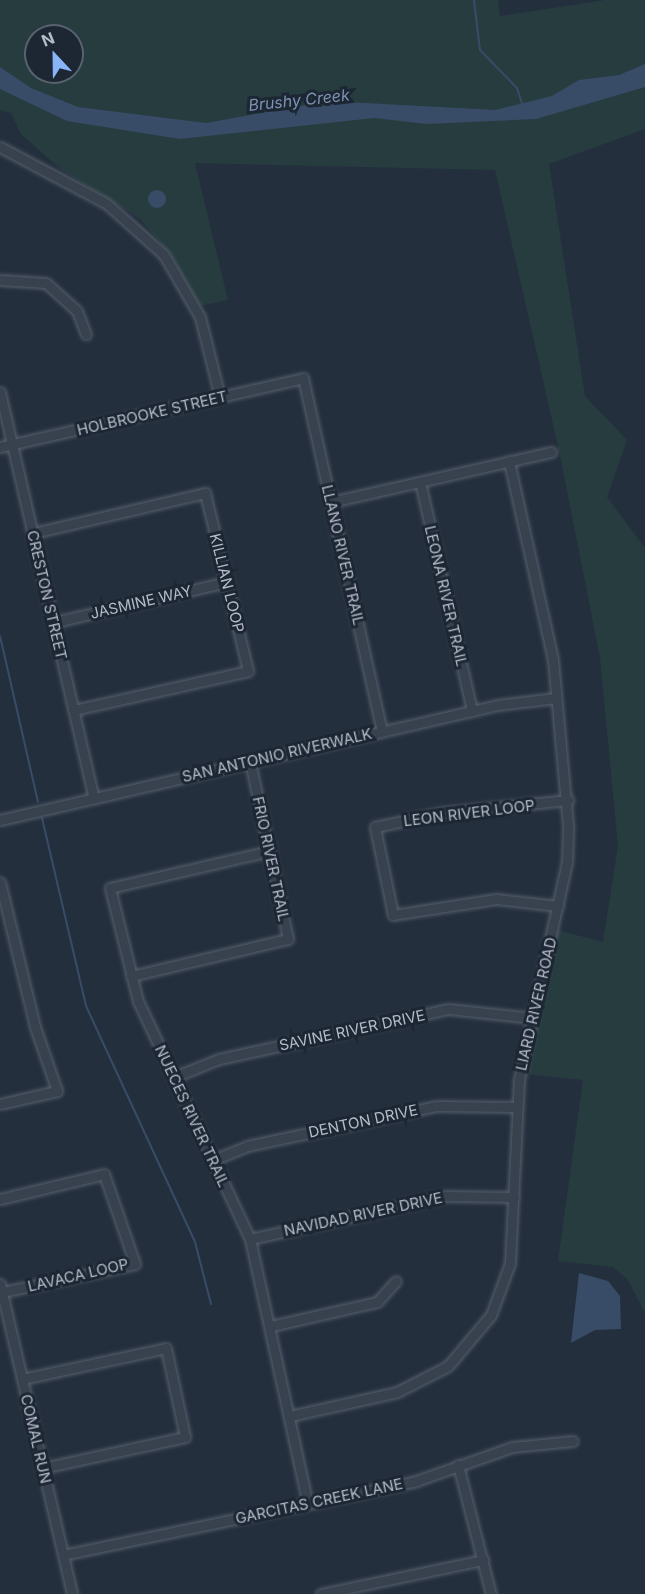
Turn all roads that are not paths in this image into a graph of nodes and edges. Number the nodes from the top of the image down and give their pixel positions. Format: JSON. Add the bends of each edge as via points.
{"nodes":[{"id":1,"x":0,"y":147,"type":"edge"},
{"id":2,"x":0,"y":280,"type":"edge"},
{"id":3,"x":86,"y":334,"type":"dead end"},
{"id":4,"x":303,"y":378,"type":"joint"},
{"id":5,"x":0,"y":392,"type":"edge"},
{"id":6,"x":220,"y":397,"type":"junction"},
{"id":7,"x":12,"y":444,"type":"junction"},
{"id":8,"x":0,"y":447,"type":"edge"},
{"id":9,"x":551,"y":452,"type":"dead end"},
{"id":10,"x":509,"y":461,"type":"junction"},
{"id":11,"x":420,"y":482,"type":"junction"},
{"id":12,"x":332,"y":502,"type":"junction"},
{"id":13,"x":33,"y":533,"type":"junction"},
{"id":14,"x":227,"y":582,"type":"junction"},
{"id":15,"x":55,"y":622,"type":"junction"},
{"id":16,"x":556,"y":698,"type":"junction"},
{"id":17,"x":73,"y":710,"type":"junction"},
{"id":18,"x":472,"y":711,"type":"junction"},
{"id":19,"x":382,"y":731,"type":"junction"},
{"id":20,"x":250,"y":762,"type":"junction"},
{"id":21,"x":94,"y":798,"type":"junction"},
{"id":22,"x":568,"y":800,"type":"junction"},
{"id":23,"x":0,"y":820,"type":"edge"},
{"id":24,"x":270,"y":851,"type":"junction"},
{"id":25,"x":0,"y":882,"type":"edge"},
{"id":26,"x":558,"y":906,"type":"junction"},
{"id":27,"x":131,"y":976,"type":"junction"},
{"id":28,"x":533,"y":1018,"type":"junction"},
{"id":29,"x":174,"y":1077,"type":"junction"},
{"id":30,"x":0,"y":1104,"type":"edge"},
{"id":31,"x":517,"y":1107,"type":"junction"},
{"id":32,"x":213,"y":1160,"type":"junction"},
{"id":33,"x":514,"y":1197,"type":"junction"},
{"id":34,"x":0,"y":1198,"type":"edge"},
{"id":35,"x":249,"y":1239,"type":"junction"},
{"id":36,"x":396,"y":1281,"type":"dead end"},
{"id":37,"x":1,"y":1288,"type":"edge"},
{"id":38,"x":271,"y":1326,"type":"junction"},
{"id":39,"x":22,"y":1379,"type":"junction"},
{"id":40,"x":290,"y":1416,"type":"junction"},
{"id":41,"x":573,"y":1441,"type":"dead end"},
{"id":42,"x":458,"y":1465,"type":"junction"},
{"id":43,"x":43,"y":1468,"type":"junction"},
{"id":44,"x":308,"y":1504,"type":"junction"},
{"id":45,"x":63,"y":1556,"type":"junction"},
{"id":46,"x":483,"y":1560,"type":"junction"},
{"id":47,"x":72,"y":1594,"type":"edge"},
{"id":48,"x":321,"y":1594,"type":"edge"},
{"id":49,"x":491,"y":1594,"type":"edge"}],
"edges":[{"from":1,"to":6,"type":"street","via":[[107,204],[164,255],[200,317]]},
{"from":2,"to":3,"type":"street","via":[[46,284],[77,311]]},
{"from":4,"to":6,"type":"street","name":"HOLBROOKE STREET"},
{"from":4,"to":12,"type":"street","name":"LLANO RIVER TRAIL"},
{"from":5,"to":7,"type":"street","name":"CRESTON STREET"},
{"from":6,"to":7,"type":"street","name":"HOLBROOKE STREET"},
{"from":7,"to":8,"type":"street","name":"HOLBROOKE STREET"},
{"from":7,"to":13,"type":"street","name":"CRESTON STREET"},
{"from":9,"to":10,"type":"street"},
{"from":10,"to":11,"type":"street"},
{"from":10,"to":16,"type":"street","name":"LIARD RIVER ROAD","via":[[546,626]]},
{"from":11,"to":12,"type":"street"},
{"from":11,"to":18,"type":"street","name":"LEONA RIVER TRAIL"},
{"from":12,"to":19,"type":"street","name":"LLANO RIVER TRAIL"},
{"from":13,"to":14,"type":"street","name":"KILLIAN LOOP","via":[[205,493]]},
{"from":13,"to":15,"type":"street","name":"CRESTON STREET"},
{"from":14,"to":15,"type":"street","name":"JASMINE WAY"},
{"from":14,"to":17,"type":"street","name":"KILLIAN LOOP","via":[[248,671]]},
{"from":15,"to":17,"type":"street","name":"CRESTON STREET"},
{"from":16,"to":18,"type":"street","name":"SAN ANTONIO RIVERWALK"},
{"from":16,"to":22,"type":"street","name":"LIARD RIVER ROAD"},
{"from":17,"to":21,"type":"street","name":"CRESTON STREET"},
{"from":18,"to":19,"type":"street","name":"SAN ANTONIO RIVERWALK"},
{"from":19,"to":20,"type":"street","name":"SAN ANTONIO RIVERWALK"},
{"from":20,"to":21,"type":"street","name":"SAN ANTONIO RIVERWALK"},
{"from":20,"to":24,"type":"street","name":"FRIO RIVER TRAIL"},
{"from":21,"to":23,"type":"street","name":"SAN ANTONIO RIVERWALK"},
{"from":22,"to":26,"type":"street","name":"LIARD RIVER ROAD","via":[[567,862]]},
{"from":22,"to":26,"type":"street","name":"LEON RIVER LOOP","via":[[440,813],[375,827],[393,915],[496,899]]},
{"from":24,"to":27,"type":"street","name":"FRIO RIVER TRAIL","via":[[288,939]]},
{"from":24,"to":27,"type":"street","name":"NUECES RIVER TRAIL","via":[[110,888]]},
{"from":25,"to":30,"type":"street","via":[[35,1027],[57,1091]]},
{"from":26,"to":28,"type":"street","name":"LIARD RIVER ROAD"},
{"from":27,"to":29,"type":"street","name":"NUECES RIVER TRAIL"},
{"from":28,"to":29,"type":"street","name":"SAVINE RIVER DRIVE","via":[[450,1009],[219,1059]]},
{"from":28,"to":31,"type":"street","name":"LIARD RIVER ROAD"},
{"from":29,"to":32,"type":"street","name":"NUECES RIVER TRAIL"},
{"from":31,"to":32,"type":"street","name":"DENTON DRIVE","via":[[436,1106],[247,1146]]},
{"from":31,"to":33,"type":"street","name":"LIARD RIVER ROAD"},
{"from":32,"to":35,"type":"street","name":"NUECES RIVER TRAIL"},
{"from":33,"to":35,"type":"street","name":"NAVIDAD RIVER DRIVE","via":[[446,1196]]},
{"from":33,"to":40,"type":"street","name":"LIARD RIVER ROAD","via":[[505,1283],[491,1315],[466,1349],[422,1382],[397,1392]]},
{"from":34,"to":37,"type":"street","name":"LAVACA LOOP","via":[[104,1174],[135,1264]]},
{"from":35,"to":38,"type":"street","name":"NUECES RIVER TRAIL"},
{"from":36,"to":38,"type":"street","via":[[377,1302]]},
{"from":37,"to":39,"type":"street","name":"COMAL RUN"},
{"from":38,"to":40,"type":"street","name":"NUECES RIVER TRAIL"},
{"from":39,"to":43,"type":"street","name":"COMAL RUN"},
{"from":39,"to":43,"type":"street","via":[[166,1348],[185,1437]]},
{"from":40,"to":44,"type":"street","name":"NUECES RIVER TRAIL"},
{"from":41,"to":42,"type":"street","name":"GARCITAS CREEK LANE","via":[[512,1447]]},
{"from":42,"to":44,"type":"street","name":"GARCITAS CREEK LANE","via":[[416,1481]]},
{"from":42,"to":46,"type":"street"},
{"from":43,"to":45,"type":"street","name":"COMAL RUN"},
{"from":44,"to":45,"type":"street","name":"GARCITAS CREEK LANE"},
{"from":45,"to":47,"type":"street","name":"COMAL RUN"},
{"from":46,"to":48,"type":"street"},
{"from":46,"to":49,"type":"street"}]}
